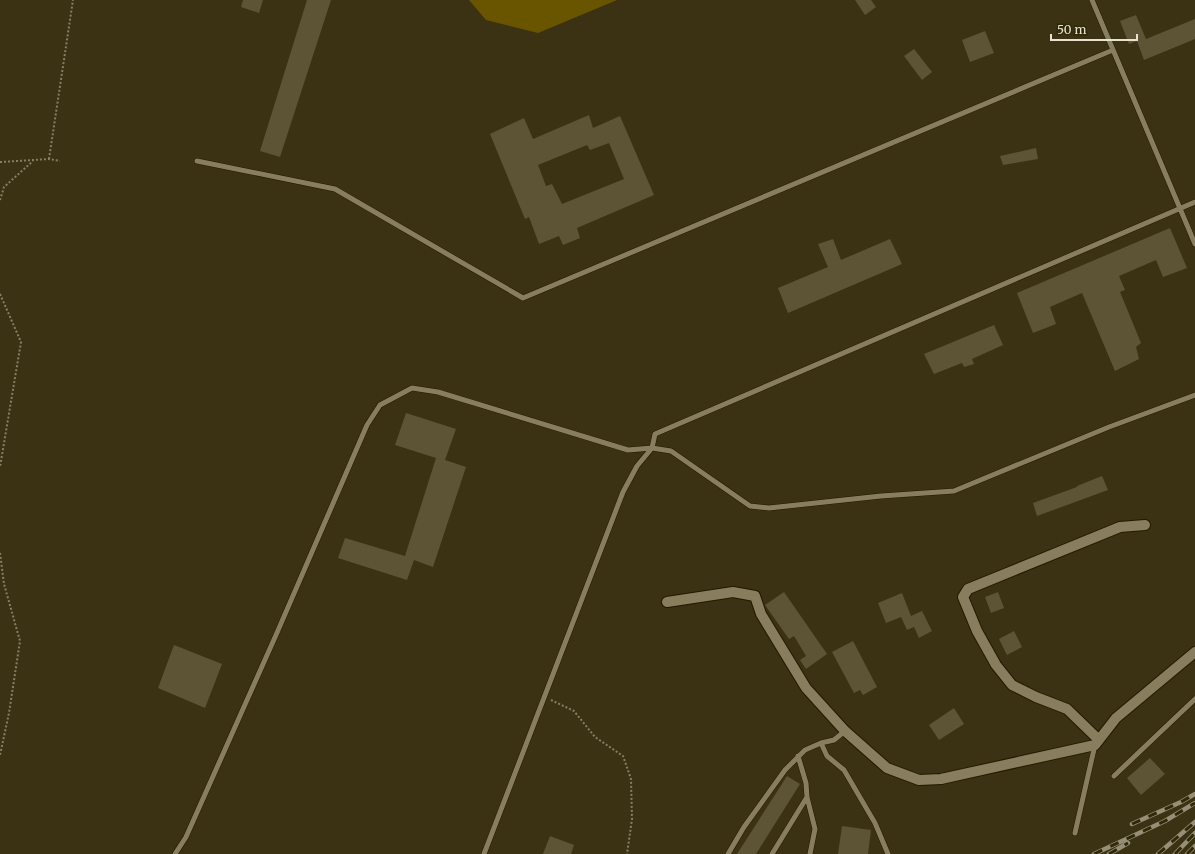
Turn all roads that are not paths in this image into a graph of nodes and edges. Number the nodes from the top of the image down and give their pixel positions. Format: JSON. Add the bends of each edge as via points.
{"nodes":[{"id":1,"x":1092,"y":0,"type":"edge"},
{"id":2,"x":1113,"y":50,"type":"junction"},
{"id":3,"x":197,"y":160,"type":"dead end"},
{"id":4,"x":1195,"y":202,"type":"edge"},
{"id":5,"x":1180,"y":208,"type":"junction"},
{"id":6,"x":1195,"y":244,"type":"edge"},
{"id":7,"x":1195,"y":395,"type":"edge"},
{"id":8,"x":652,"y":448,"type":"junction"},
{"id":9,"x":1145,"y":525,"type":"dead end"},
{"id":10,"x":667,"y":602,"type":"dead end"},
{"id":11,"x":1195,"y":652,"type":"edge"},
{"id":12,"x":1195,"y":699,"type":"edge"},
{"id":13,"x":845,"y":731,"type":"junction"},
{"id":14,"x":821,"y":743,"type":"junction"},
{"id":15,"x":1097,"y":743,"type":"junction"},
{"id":16,"x":798,"y":756,"type":"junction"},
{"id":17,"x":1114,"y":776,"type":"dead end"},
{"id":18,"x":807,"y":797,"type":"junction"},
{"id":19,"x":1075,"y":833,"type":"dead end"},
{"id":20,"x":175,"y":854,"type":"edge"},
{"id":21,"x":484,"y":854,"type":"edge"},
{"id":22,"x":728,"y":854,"type":"edge"},
{"id":23,"x":772,"y":854,"type":"edge"},
{"id":24,"x":810,"y":854,"type":"edge"},
{"id":25,"x":888,"y":854,"type":"edge"}],
"edges":[{"from":1,"to":2,"type":"lane"},
{"from":2,"to":3,"type":"lane","via":[[523,298],[335,189]]},
{"from":2,"to":5,"type":"lane"},
{"from":4,"to":5,"type":"lane"},
{"from":5,"to":6,"type":"lane"},
{"from":5,"to":8,"type":"lane","via":[[655,434]]},
{"from":7,"to":8,"type":"lane","via":[[1109,427],[954,491],[769,508],[750,506],[671,451]]},
{"from":8,"to":20,"type":"lane","via":[[628,450],[438,392],[412,388],[380,405],[367,425],[186,837]]},
{"from":8,"to":21,"type":"lane","via":[[637,466],[623,492]]},
{"from":9,"to":15,"type":"street","via":[[1120,527],[968,589],[963,597],[977,631],[996,665],[1012,685],[1067,709]]},
{"from":10,"to":13,"type":"street","via":[[733,592],[755,596],[762,614],[806,688]]},
{"from":11,"to":15,"type":"street","via":[[1116,718]]},
{"from":12,"to":17,"type":"lane"},
{"from":13,"to":14,"type":"lane","via":[[834,740]]},
{"from":13,"to":15,"type":"street","via":[[887,768],[919,780],[941,779]]},
{"from":14,"to":16,"type":"lane"},
{"from":14,"to":25,"type":"lane","via":[[827,756],[844,770],[875,823]]},
{"from":15,"to":19,"type":"lane"},
{"from":16,"to":18,"type":"lane","via":[[806,783]]},
{"from":16,"to":22,"type":"lane","via":[[784,770]]},
{"from":18,"to":23,"type":"lane"},
{"from":18,"to":24,"type":"lane","via":[[815,829]]}]}
